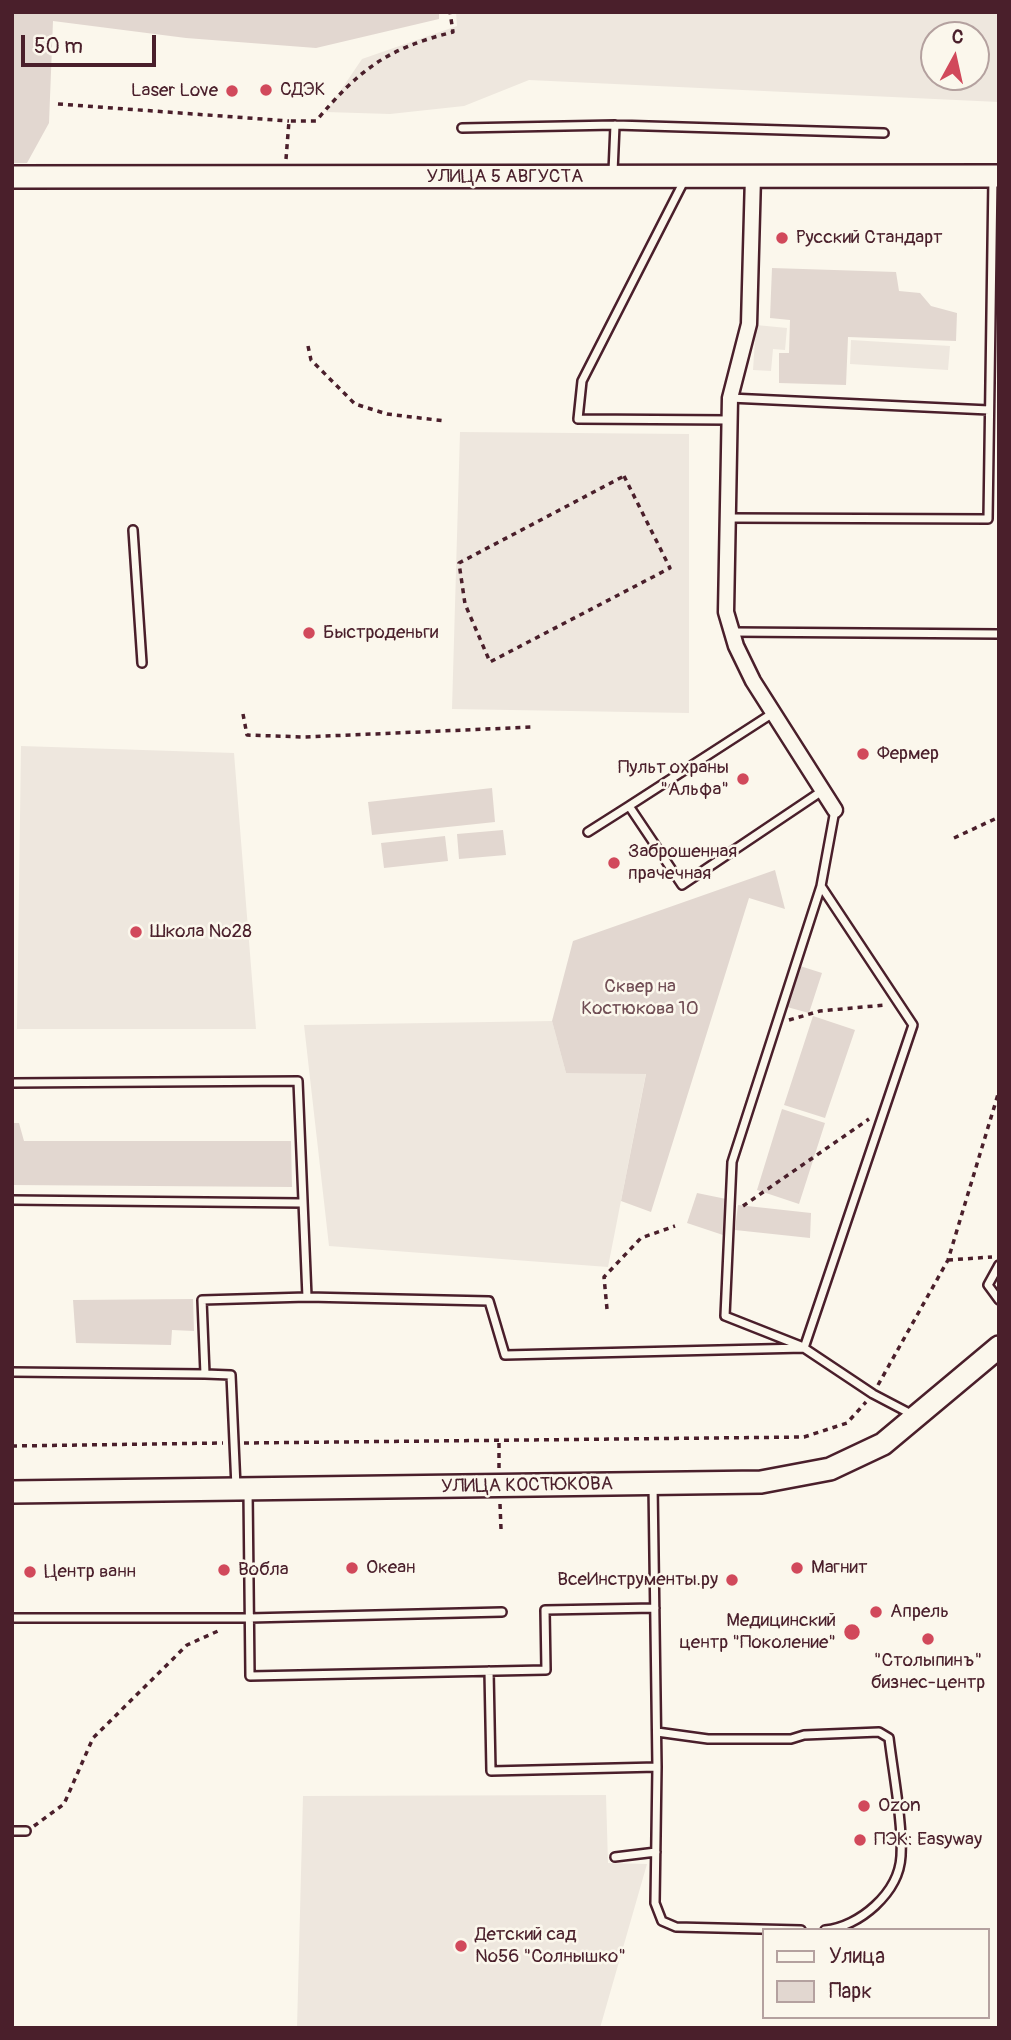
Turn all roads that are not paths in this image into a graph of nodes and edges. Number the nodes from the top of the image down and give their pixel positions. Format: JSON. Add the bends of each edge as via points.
{"nodes":[{"id":1,"x":615,"y":125,"type":"junction"},
{"id":2,"x":462,"y":128,"type":"dead end"},
{"id":3,"x":884,"y":133,"type":"dead end"},
{"id":4,"x":613,"y":176,"type":"junction"},
{"id":5,"x":753,"y":176,"type":"junction"},
{"id":6,"x":996,"y":176,"type":"edge"},
{"id":7,"x":12,"y":177,"type":"edge"},
{"id":8,"x":687,"y":177,"type":"junction"},
{"id":9,"x":730,"y":398,"type":"junction"},
{"id":10,"x":989,"y":410,"type":"junction"},
{"id":11,"x":729,"y":420,"type":"junction"},
{"id":12,"x":730,"y":518,"type":"junction"},
{"id":13,"x":133,"y":530,"type":"dead end"},
{"id":14,"x":732,"y":632,"type":"junction"},
{"id":15,"x":999,"y":634,"type":"edge"},
{"id":16,"x":142,"y":663,"type":"dead end"},
{"id":17,"x":773,"y":713,"type":"junction"},
{"id":18,"x":822,"y":791,"type":"junction"},
{"id":19,"x":629,"y":806,"type":"junction"},
{"id":20,"x":835,"y":810,"type":"joint"},
{"id":21,"x":588,"y":832,"type":"dead end"},
{"id":22,"x":821,"y":887,"type":"junction"},
{"id":23,"x":12,"y":1083,"type":"edge"},
{"id":24,"x":12,"y":1200,"type":"edge"},
{"id":25,"x":302,"y":1203,"type":"junction"},
{"id":26,"x":999,"y":1265,"type":"edge"},
{"id":27,"x":307,"y":1297,"type":"junction"},
{"id":28,"x":999,"y":1300,"type":"edge"},
{"id":29,"x":999,"y":1347,"type":"edge"},
{"id":30,"x":804,"y":1348,"type":"junction"},
{"id":31,"x":12,"y":1372,"type":"edge"},
{"id":32,"x":205,"y":1374,"type":"junction"},
{"id":33,"x":917,"y":1417,"type":"junction"},
{"id":34,"x":653,"y":1483,"type":"junction"},
{"id":35,"x":242,"y":1491,"type":"junction"},
{"id":36,"x":12,"y":1492,"type":"edge"},
{"id":37,"x":655,"y":1608,"type":"junction"},
{"id":38,"x":502,"y":1612,"type":"dead end"},
{"id":39,"x":12,"y":1618,"type":"edge"},
{"id":40,"x":249,"y":1618,"type":"junction"},
{"id":41,"x":489,"y":1671,"type":"junction"},
{"id":42,"x":657,"y":1732,"type":"junction"},
{"id":43,"x":657,"y":1767,"type":"junction"},
{"id":44,"x":12,"y":1831,"type":"edge"},
{"id":45,"x":26,"y":1831,"type":"road end"},
{"id":46,"x":656,"y":1852,"type":"junction"},
{"id":47,"x":615,"y":1857,"type":"dead end"},
{"id":48,"x":832,"y":1928,"type":"edge"},
{"id":49,"x":762,"y":1929,"type":"edge"}],
"edges":[{"from":1,"to":2,"type":"lane"},
{"from":1,"to":3,"type":"lane"},
{"from":1,"to":4,"type":"lane"},
{"from":4,"to":7,"type":"main road","name":"УЛИЦА 5 АВГУСТА"},
{"from":4,"to":8,"type":"main road","name":"УЛИЦА 5 АВГУСТА"},
{"from":5,"to":6,"type":"main road","name":"УЛИЦА 5 АВГУСТА"},
{"from":5,"to":8,"type":"main road","name":"УЛИЦА 5 АВГУСТА"},
{"from":5,"to":9,"type":"street","via":[[749,324]]},
{"from":6,"to":10,"type":"lane"},
{"from":8,"to":11,"type":"lane","via":[[582,381],[578,419]]},
{"from":9,"to":10,"type":"lane"},
{"from":9,"to":11,"type":"street"},
{"from":10,"to":12,"type":"lane","via":[[988,519]]},
{"from":11,"to":12,"type":"street"},
{"from":12,"to":14,"type":"street","via":[[726,612]]},
{"from":13,"to":16,"type":"lane"},
{"from":14,"to":15,"type":"lane"},
{"from":14,"to":17,"type":"street","via":[[752,681]]},
{"from":17,"to":18,"type":"street"},
{"from":17,"to":19,"type":"lane"},
{"from":18,"to":19,"type":"lane","via":[[682,886]]},
{"from":18,"to":20,"type":"street"},
{"from":19,"to":21,"type":"lane"},
{"from":20,"to":22,"type":"lane"},
{"from":22,"to":30,"type":"lane","via":[[913,1025]]},
{"from":22,"to":30,"type":"lane","via":[[732,1162],[725,1316]]},
{"from":23,"to":25,"type":"lane","via":[[298,1081]]},
{"from":24,"to":25,"type":"lane"},
{"from":25,"to":27,"type":"lane"},
{"from":26,"to":28,"type":"lane","via":[[988,1285]]},
{"from":27,"to":30,"type":"lane","via":[[489,1301],[505,1355]]},
{"from":27,"to":32,"type":"lane","via":[[202,1300]]},
{"from":29,"to":33,"type":"main road","name":"УЛИЦА КОСТЮКОВА"},
{"from":30,"to":33,"type":"lane"},
{"from":31,"to":32,"type":"lane"},
{"from":32,"to":35,"type":"lane","via":[[231,1374]]},
{"from":33,"to":34,"type":"main road","name":"УЛИЦА КОСТЮКОВА","via":[[883,1444],[830,1469],[761,1482]]},
{"from":34,"to":35,"type":"main road","name":"УЛИЦА КОСТЮКОВА"},
{"from":34,"to":37,"type":"lane"},
{"from":35,"to":36,"type":"main road","name":"УЛИЦА КОСТЮКОВА"},
{"from":35,"to":40,"type":"lane"},
{"from":37,"to":41,"type":"lane","via":[[544,1610],[546,1670]]},
{"from":37,"to":42,"type":"lane"},
{"from":38,"to":40,"type":"lane"},
{"from":39,"to":40,"type":"lane"},
{"from":40,"to":41,"type":"lane","via":[[250,1676]]},
{"from":41,"to":43,"type":"lane","via":[[491,1771]]},
{"from":42,"to":43,"type":"lane"},
{"from":42,"to":48,"type":"lane","via":[[708,1739],[791,1739],[879,1732],[889,1738],[901,1858],[879,1901],[855,1922]]},
{"from":43,"to":46,"type":"lane"},
{"from":44,"to":45,"type":"lane"},
{"from":46,"to":47,"type":"lane"},
{"from":46,"to":49,"type":"lane","via":[[655,1903],[662,1921],[676,1927]]}]}
